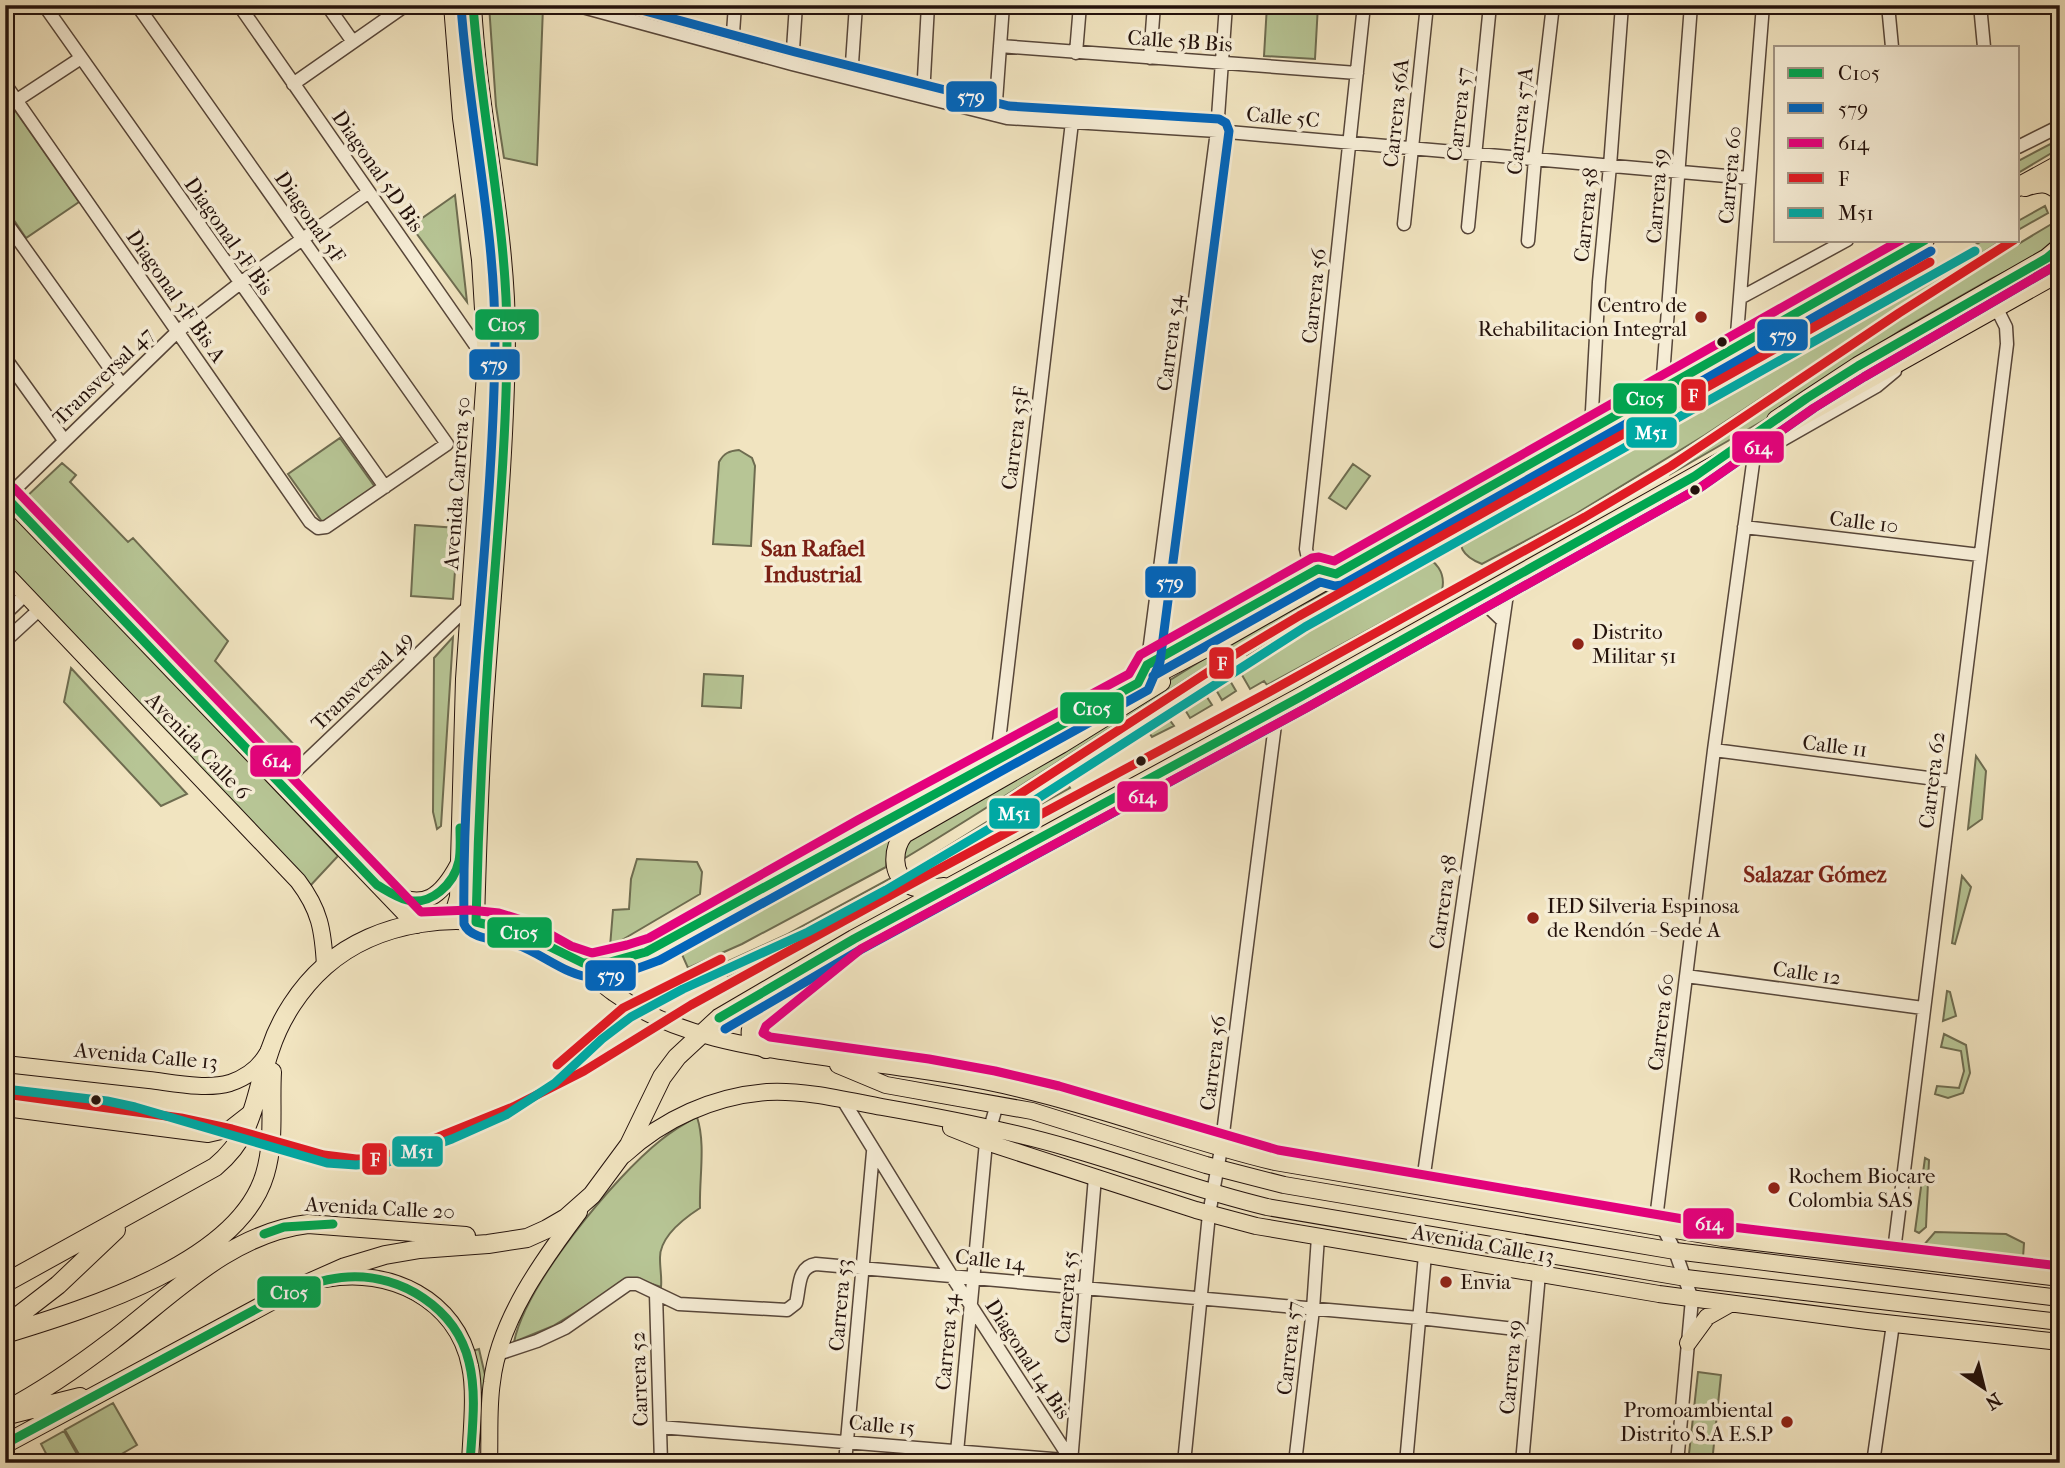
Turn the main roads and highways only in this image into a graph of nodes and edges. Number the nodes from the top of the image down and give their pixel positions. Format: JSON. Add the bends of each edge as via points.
{"nodes":[{"id":1,"x":452,"y":5,"type":"edge"},
{"id":2,"x":473,"y":5,"type":"edge"},
{"id":3,"x":2060,"y":162,"type":"edge"},
{"id":4,"x":2020,"y":187,"type":"edge"},
{"id":5,"x":2020,"y":187,"type":"edge"},
{"id":6,"x":2060,"y":192,"type":"edge"},
{"id":7,"x":1915,"y":243,"type":"edge"},
{"id":8,"x":2060,"y":247,"type":"edge"},
{"id":9,"x":2060,"y":272,"type":"edge"},
{"id":10,"x":1754,"y":456,"type":"road end"},
{"id":11,"x":1695,"y":476,"type":"junction"},
{"id":12,"x":6,"y":496,"type":"edge"},
{"id":13,"x":5,"y":573,"type":"edge"},
{"id":14,"x":1221,"y":639,"type":"junction"},
{"id":15,"x":459,"y":863,"type":"junction"},
{"id":16,"x":377,"y":885,"type":"junction"},
{"id":17,"x":950,"y":887,"type":"junction"},
{"id":18,"x":451,"y":921,"type":"junction"},
{"id":19,"x":476,"y":922,"type":"junction"},
{"id":20,"x":416,"y":925,"type":"junction"},
{"id":21,"x":854,"y":939,"type":"junction"},
{"id":22,"x":578,"y":961,"type":"junction"},
{"id":23,"x":325,"y":966,"type":"junction"},
{"id":24,"x":701,"y":1033,"type":"junction"},
{"id":25,"x":272,"y":1045,"type":"junction"},
{"id":26,"x":766,"y":1049,"type":"junction"},
{"id":27,"x":817,"y":1056,"type":"junction"},
{"id":28,"x":5,"y":1064,"type":"edge"},
{"id":29,"x":5,"y":1108,"type":"edge"},
{"id":30,"x":254,"y":1111,"type":"junction"},
{"id":31,"x":1109,"y":1114,"type":"junction"},
{"id":32,"x":989,"y":1135,"type":"junction"},
{"id":33,"x":1134,"y":1142,"type":"junction"},
{"id":34,"x":617,"y":1162,"type":"junction"},
{"id":35,"x":1422,"y":1188,"type":"junction"},
{"id":36,"x":171,"y":1192,"type":"junction"},
{"id":37,"x":592,"y":1195,"type":"junction"},
{"id":38,"x":1446,"y":1212,"type":"junction"},
{"id":39,"x":1432,"y":1235,"type":"junction"},
{"id":40,"x":1418,"y":1254,"type":"junction"},
{"id":41,"x":1887,"y":1258,"type":"junction"},
{"id":42,"x":1845,"y":1272,"type":"junction"},
{"id":43,"x":2060,"y":1279,"type":"edge"},
{"id":44,"x":5,"y":1283,"type":"edge"},
{"id":45,"x":302,"y":1285,"type":"junction"},
{"id":46,"x":1838,"y":1297,"type":"junction"},
{"id":47,"x":2060,"y":1298,"type":"edge"},
{"id":48,"x":1730,"y":1304,"type":"junction"},
{"id":49,"x":1867,"y":1321,"type":"junction"},
{"id":50,"x":2060,"y":1322,"type":"edge"},
{"id":51,"x":5,"y":1326,"type":"edge"},
{"id":52,"x":5,"y":1334,"type":"edge"},
{"id":53,"x":2060,"y":1342,"type":"edge"},
{"id":54,"x":1688,"y":1343,"type":"road end"},
{"id":55,"x":104,"y":1391,"type":"junction"},
{"id":56,"x":5,"y":1413,"type":"edge"},
{"id":57,"x":5,"y":1444,"type":"edge"},
{"id":58,"x":470,"y":1463,"type":"edge"},
{"id":59,"x":489,"y":1463,"type":"edge"}],
"edges":[{"from":1,"to":15,"type":"main road","name":"Avenida Carrera 50","via":[[461,118],[478,233],[486,359],[464,679]]},
{"from":2,"to":19,"type":"main road","name":"Avenida Carrera 50","via":[[507,335]]},
{"from":3,"to":4,"type":"highway"},
{"from":5,"to":6,"type":"highway","via":[[2040,182]]},
{"from":7,"to":14,"type":"highway"},
{"from":8,"to":11,"type":"highway","via":[[1816,392]]},
{"from":9,"to":11,"type":"highway"},
{"from":10,"to":11,"type":"highway"},
{"from":11,"to":17,"type":"highway"},
{"from":12,"to":16,"type":"main road","name":"Avenida Calle 6"},
{"from":13,"to":23,"type":"main road","name":"Avenida Calle 6","via":[[298,881],[317,910]]},
{"from":14,"to":17,"type":"highway","via":[[1131,702],[904,834],[895,857],[904,880],[919,888]]},
{"from":14,"to":22,"type":"highway","via":[[654,949],[592,965]]},
{"from":15,"to":16,"type":"main road","via":[[445,887],[418,901]]},
{"from":15,"to":18,"type":"main road","name":"Avenida Carrera 50","via":[[458,897]]},
{"from":16,"to":20,"type":"main road","name":"Avenida Calle 6"},
{"from":17,"to":21,"type":"highway"},
{"from":18,"to":19,"type":"highway"},
{"from":18,"to":20,"type":"highway"},
{"from":19,"to":22,"type":"highway","via":[[522,933]]},
{"from":20,"to":23,"type":"highway","via":[[368,939]]},
{"from":21,"to":24,"type":"highway","name":"Avenida Calle 20"},
{"from":21,"to":26,"type":"highway","via":[[756,1018],[750,1036]]},
{"from":22,"to":24,"type":"main road","name":"Avenida Calle 13","via":[[631,1004]]},
{"from":23,"to":25,"type":"highway","via":[[297,997]]},
{"from":24,"to":26,"type":"main road","name":"Avenida Calle 13"},
{"from":24,"to":34,"type":"highway","name":"Avenida Calle 20","via":[[662,1077]]},
{"from":25,"to":28,"type":"main road","name":"Avenida Calle 13","via":[[257,1068],[216,1085]]},
{"from":25,"to":30,"type":"highway"},
{"from":25,"to":52,"type":"highway","via":[[270,1153],[254,1202],[239,1221],[165,1275]]},
{"from":26,"to":27,"type":"main road","name":"Avenida Calle 13"},
{"from":27,"to":31,"type":"main road","name":"Avenida Calle 13","via":[[1006,1086]]},
{"from":27,"to":33,"type":"main road","name":"Avenida Calle 13","via":[[886,1085],[1049,1115]]},
{"from":29,"to":30,"type":"main road","via":[[208,1134],[230,1129]]},
{"from":30,"to":36,"type":"highway","via":[[226,1158]]},
{"from":31,"to":33,"type":"main road"},
{"from":31,"to":35,"type":"main road","name":"Avenida Calle 13","via":[[1275,1162]]},
{"from":32,"to":34,"type":"main road","name":"Avenida Calle 13","via":[[916,1113],[785,1092],[748,1095],[676,1118]]},
{"from":32,"to":39,"type":"main road","name":"Avenida Calle 13","via":[[1071,1148],[1267,1207]]},
{"from":32,"to":40,"type":"main road","name":"Avenida Calle 13","via":[[1095,1177],[1209,1214]]},
{"from":33,"to":38,"type":"main road","name":"Avenida Calle 13","via":[[1284,1185]]},
{"from":34,"to":37,"type":"highway","name":"Avenida Calle 20"},
{"from":34,"to":56,"type":"highway","name":"Avenida Calle 20","via":[[576,1201],[515,1231],[472,1237],[308,1224],[264,1234],[198,1273],[83,1362]]},
{"from":35,"to":38,"type":"main road"},
{"from":35,"to":41,"type":"main road","name":"Avenida Calle 13","via":[[1722,1238]]},
{"from":36,"to":44,"type":"highway"},
{"from":36,"to":51,"type":"highway","via":[[121,1226],[58,1285]]},
{"from":37,"to":45,"type":"highway","name":"Avenida Calle 20","via":[[566,1218],[527,1238],[385,1255]]},
{"from":37,"to":59,"type":"main road","via":[[526,1290],[498,1354],[492,1382]]},
{"from":38,"to":42,"type":"main road","name":"Avenida Calle 13","via":[[1675,1251]]},
{"from":39,"to":40,"type":"main road"},
{"from":39,"to":46,"type":"main road","name":"Avenida Calle 13","via":[[1686,1278]]},
{"from":40,"to":48,"type":"main road","name":"Avenida Calle 13"},
{"from":41,"to":42,"type":"main road"},
{"from":41,"to":43,"type":"main road","name":"Avenida Calle 13"},
{"from":42,"to":47,"type":"main road","name":"Avenida Calle 13"},
{"from":45,"to":55,"type":"highway","name":"Avenida Calle 20"},
{"from":45,"to":58,"type":"main road","name":"Avenida Calle 20","via":[[354,1275],[386,1279],[411,1290],[444,1316],[468,1357]]},
{"from":46,"to":49,"type":"main road"},
{"from":46,"to":50,"type":"main road","name":"Avenida Calle 13"},
{"from":48,"to":49,"type":"main road","name":"Avenida Calle 13"},
{"from":48,"to":54,"type":"main road","via":[[1707,1317]]},
{"from":49,"to":53,"type":"main road","name":"Avenida Calle 13"},
{"from":55,"to":56,"type":"highway"},
{"from":55,"to":57,"type":"highway","name":"Avenida Calle 20"}]}
